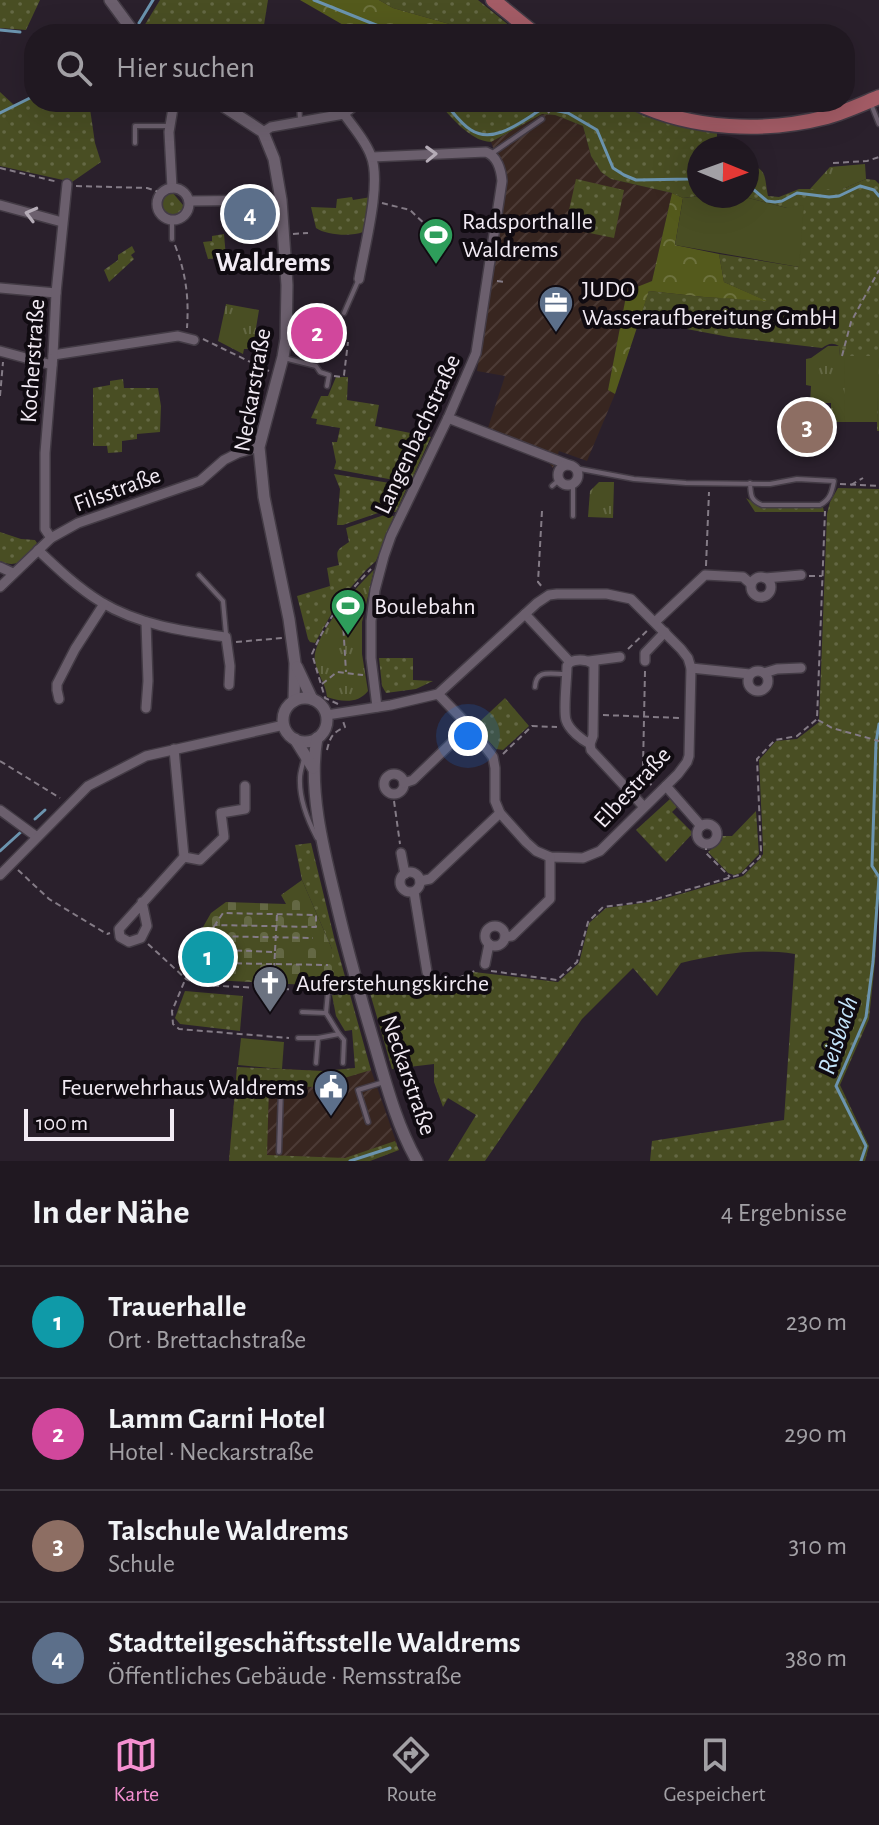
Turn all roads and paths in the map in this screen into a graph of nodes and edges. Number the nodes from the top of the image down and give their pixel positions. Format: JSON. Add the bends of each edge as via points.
{"nodes":[{"id":1,"x":110,"y":0,"type":"edge"},
{"id":2,"x":493,"y":0,"type":"edge"},
{"id":3,"x":128,"y":24,"type":"edge"},
{"id":4,"x":523,"y":24,"type":"edge"},
{"id":5,"x":874,"y":99,"type":"edge"},
{"id":6,"x":855,"y":106,"type":"edge"},
{"id":7,"x":172,"y":112,"type":"edge"},
{"id":8,"x":232,"y":112,"type":"edge"},
{"id":9,"x":300,"y":112,"type":"edge"},
{"id":10,"x":346,"y":112,"type":"edge"},
{"id":11,"x":549,"y":112,"type":"edge"},
{"id":12,"x":654,"y":112,"type":"edge"},
{"id":13,"x":840,"y":112,"type":"edge"},
{"id":14,"x":344,"y":114,"type":"junction"},
{"id":15,"x":542,"y":119,"type":"joint"},
{"id":16,"x":300,"y":122,"type":"junction"},
{"id":17,"x":879,"y":124,"type":"edge"},
{"id":18,"x":170,"y":126,"type":"junction"},
{"id":19,"x":263,"y":132,"type":"junction"},
{"id":20,"x":135,"y":143,"type":"dead end"},
{"id":21,"x":491,"y":154,"type":"junction"},
{"id":22,"x":372,"y":157,"type":"junction"},
{"id":23,"x":879,"y":157,"type":"edge"},
{"id":24,"x":833,"y":163,"type":"dead end"},
{"id":25,"x":0,"y":168,"type":"edge"},
{"id":26,"x":67,"y":184,"type":"junction"},
{"id":27,"x":172,"y":188,"type":"junction"},
{"id":28,"x":162,"y":193,"type":"junction"},
{"id":29,"x":281,"y":200,"type":"junction"},
{"id":30,"x":373,"y":200,"type":"junction"},
{"id":31,"x":189,"y":201,"type":"junction"},
{"id":32,"x":0,"y":205,"type":"edge"},
{"id":33,"x":172,"y":220,"type":"junction"},
{"id":34,"x":62,"y":222,"type":"junction"},
{"id":35,"x":429,"y":228,"type":"dead end"},
{"id":36,"x":308,"y":233,"type":"dead end"},
{"id":37,"x":283,"y":235,"type":"junction"},
{"id":38,"x":172,"y":239,"type":"joint"},
{"id":39,"x":879,"y":270,"type":"edge"},
{"id":40,"x":359,"y":279,"type":"joint"},
{"id":41,"x":0,"y":288,"type":"edge"},
{"id":42,"x":56,"y":293,"type":"junction"},
{"id":43,"x":344,"y":313,"type":"dead end"},
{"id":44,"x":190,"y":339,"type":"junction"},
{"id":45,"x":348,"y":342,"type":"dead end"},
{"id":46,"x":2,"y":352,"type":"edge"},
{"id":47,"x":842,"y":356,"type":"dead end"},
{"id":48,"x":283,"y":357,"type":"junction"},
{"id":49,"x":53,"y":360,"type":"junction"},
{"id":50,"x":271,"y":372,"type":"dead end"},
{"id":51,"x":329,"y":375,"type":"junction"},
{"id":52,"x":327,"y":386,"type":"dead end"},
{"id":53,"x":0,"y":396,"type":"edge"},
{"id":54,"x":448,"y":418,"type":"junction"},
{"id":55,"x":259,"y":447,"type":"junction"},
{"id":56,"x":572,"y":467,"type":"junction"},
{"id":57,"x":863,"y":478,"type":"dead end"},
{"id":58,"x":834,"y":481,"type":"junction"},
{"id":59,"x":750,"y":483,"type":"junction"},
{"id":60,"x":573,"y":484,"type":"junction"},
{"id":61,"x":709,"y":484,"type":"junction"},
{"id":62,"x":850,"y":485,"type":"junction"},
{"id":63,"x":879,"y":486,"type":"edge"},
{"id":64,"x":826,"y":502,"type":"junction"},
{"id":65,"x":542,"y":511,"type":"dead end"},
{"id":66,"x":573,"y":516,"type":"dead end"},
{"id":67,"x":51,"y":538,"type":"junction"},
{"id":68,"x":38,"y":550,"type":"junction"},
{"id":69,"x":384,"y":556,"type":"junction"},
{"id":70,"x":0,"y":567,"type":"edge"},
{"id":71,"x":13,"y":573,"type":"junction"},
{"id":72,"x":199,"y":575,"type":"dead end"},
{"id":73,"x":705,"y":575,"type":"junction"},
{"id":74,"x":801,"y":575,"type":"joint"},
{"id":75,"x":823,"y":576,"type":"junction"},
{"id":76,"x":765,"y":578,"type":"junction"},
{"id":77,"x":751,"y":584,"type":"junction"},
{"id":78,"x":0,"y":587,"type":"edge"},
{"id":79,"x":549,"y":595,"type":"junction"},
{"id":80,"x":104,"y":604,"type":"junction"},
{"id":81,"x":332,"y":614,"type":"junction"},
{"id":82,"x":525,"y":614,"type":"junction"},
{"id":83,"x":146,"y":622,"type":"junction"},
{"id":84,"x":655,"y":622,"type":"junction"},
{"id":85,"x":665,"y":632,"type":"junction"},
{"id":86,"x":279,"y":638,"type":"dead end"},
{"id":87,"x":227,"y":640,"type":"junction"},
{"id":88,"x":620,"y":657,"type":"joint"},
{"id":89,"x":589,"y":661,"type":"junction"},
{"id":90,"x":645,"y":661,"type":"joint"},
{"id":91,"x":570,"y":662,"type":"junction"},
{"id":92,"x":295,"y":663,"type":"junction"},
{"id":93,"x":691,"y":668,"type":"junction"},
{"id":94,"x":801,"y":668,"type":"dead end"},
{"id":95,"x":372,"y":673,"type":"junction"},
{"id":96,"x":764,"y":673,"type":"junction"},
{"id":97,"x":346,"y":674,"type":"junction"},
{"id":98,"x":567,"y":674,"type":"junction"},
{"id":99,"x":750,"y":674,"type":"junction"},
{"id":100,"x":229,"y":685,"type":"dead end"},
{"id":101,"x":535,"y":687,"type":"dead end"},
{"id":102,"x":438,"y":694,"type":"junction"},
{"id":103,"x":59,"y":699,"type":"dead end"},
{"id":104,"x":312,"y":699,"type":"junction"},
{"id":105,"x":294,"y":701,"type":"junction"},
{"id":106,"x":377,"y":707,"type":"junction"},
{"id":107,"x":146,"y":708,"type":"dead end"},
{"id":108,"x":327,"y":715,"type":"junction"},
{"id":109,"x":593,"y":715,"type":"junction"},
{"id":110,"x":644,"y":717,"type":"junction"},
{"id":111,"x":671,"y":717,"type":"dead end"},
{"id":112,"x":817,"y":719,"type":"junction"},
{"id":113,"x":284,"y":725,"type":"junction"},
{"id":114,"x":469,"y":726,"type":"junction"},
{"id":115,"x":570,"y":727,"type":"junction"},
{"id":116,"x":317,"y":738,"type":"junction"},
{"id":117,"x":295,"y":739,"type":"junction"},
{"id":118,"x":877,"y":741,"type":"edge"},
{"id":119,"x":590,"y":744,"type":"junction"},
{"id":120,"x":174,"y":749,"type":"junction"},
{"id":121,"x":305,"y":756,"type":"junction"},
{"id":122,"x":493,"y":757,"type":"junction"},
{"id":123,"x":0,"y":761,"type":"edge"},
{"id":124,"x":313,"y":768,"type":"junction"},
{"id":125,"x":404,"y":783,"type":"junction"},
{"id":126,"x":245,"y":786,"type":"dead end"},
{"id":127,"x":666,"y":786,"type":"junction"},
{"id":128,"x":655,"y":796,"type":"junction"},
{"id":129,"x":394,"y":798,"type":"junction"},
{"id":130,"x":69,"y":803,"type":"junction"},
{"id":131,"x":644,"y":807,"type":"junction"},
{"id":132,"x":0,"y":810,"type":"edge"},
{"id":133,"x":500,"y":813,"type":"junction"},
{"id":134,"x":701,"y":826,"type":"junction"},
{"id":135,"x":37,"y":837,"type":"junction"},
{"id":136,"x":706,"y":844,"type":"junction"},
{"id":137,"x":323,"y":850,"type":"junction"},
{"id":138,"x":401,"y":853,"type":"joint"},
{"id":139,"x":184,"y":857,"type":"junction"},
{"id":140,"x":550,"y":857,"type":"junction"},
{"id":141,"x":11,"y":864,"type":"junction"},
{"id":142,"x":405,"y":874,"type":"junction"},
{"id":143,"x":0,"y":875,"type":"edge"},
{"id":144,"x":731,"y":878,"type":"junction"},
{"id":145,"x":420,"y":881,"type":"junction"},
{"id":146,"x":414,"y":892,"type":"junction"},
{"id":147,"x":142,"y":902,"type":"junction"},
{"id":148,"x":277,"y":914,"type":"junction"},
{"id":149,"x":215,"y":925,"type":"junction"},
{"id":150,"x":276,"y":926,"type":"junction"},
{"id":151,"x":119,"y":929,"type":"junction"},
{"id":152,"x":207,"y":936,"type":"junction"},
{"id":153,"x":505,"y":937,"type":"junction"},
{"id":154,"x":141,"y":938,"type":"junction"},
{"id":155,"x":276,"y":938,"type":"junction"},
{"id":156,"x":313,"y":938,"type":"dead end"},
{"id":157,"x":489,"y":944,"type":"junction"},
{"id":158,"x":198,"y":949,"type":"junction"},
{"id":159,"x":220,"y":950,"type":"junction"},
{"id":160,"x":275,"y":952,"type":"junction"},
{"id":161,"x":218,"y":963,"type":"junction"},
{"id":162,"x":274,"y":964,"type":"junction"},
{"id":163,"x":485,"y":964,"type":"dead end"},
{"id":164,"x":328,"y":965,"type":"dead end"},
{"id":165,"x":427,"y":972,"type":"dead end"},
{"id":166,"x":186,"y":979,"type":"junction"},
{"id":167,"x":218,"y":986,"type":"junction"},
{"id":168,"x":273,"y":989,"type":"junction"},
{"id":169,"x":358,"y":990,"type":"junction"},
{"id":170,"x":328,"y":992,"type":"junction"},
{"id":171,"x":302,"y":1012,"type":"dead end"},
{"id":172,"x":326,"y":1013,"type":"junction"},
{"id":173,"x":339,"y":1034,"type":"junction"},
{"id":174,"x":298,"y":1038,"type":"joint"},
{"id":175,"x":318,"y":1038,"type":"junction"},
{"id":176,"x":316,"y":1063,"type":"dead end"},
{"id":177,"x":343,"y":1063,"type":"dead end"},
{"id":178,"x":386,"y":1081,"type":"junction"},
{"id":179,"x":281,"y":1089,"type":"dead end"},
{"id":180,"x":368,"y":1122,"type":"dead end"},
{"id":181,"x":279,"y":1152,"type":"dead end"},
{"id":182,"x":417,"y":1161,"type":"edge"}],
"edges":[{"from":1,"to":3,"type":"street"},
{"from":2,"to":4,"type":"main road"},
{"from":5,"to":6,"type":"main road"},
{"from":5,"to":17,"type":"lane"},
{"from":7,"to":18,"type":"street"},
{"from":8,"to":19,"type":"street"},
{"from":9,"to":16,"type":"lane"},
{"from":10,"to":14,"type":"street"},
{"from":11,"to":15,"type":"path"},
{"from":12,"to":13,"type":"main road","via":[[690,122],[747,126]]},
{"from":14,"to":16,"type":"street"},
{"from":14,"to":22,"type":"street"},
{"from":15,"to":21,"type":"lane"},
{"from":16,"to":19,"type":"street"},
{"from":18,"to":20,"type":"lane","via":[[135,126]]},
{"from":18,"to":27,"type":"street"},
{"from":19,"to":29,"type":"street","name":"Neckarstraße"},
{"from":22,"to":21,"type":"street","one_way":true},
{"from":21,"to":54,"type":"street","name":"Langenbachstraße","via":[[502,181],[486,298],[476,353]]},
{"from":22,"to":30,"type":"street"},
{"from":23,"to":24,"type":"path"},
{"from":25,"to":26,"type":"path"},
{"from":26,"to":28,"type":"path"},
{"from":26,"to":34,"type":"street","name":"Kocherstraße"},
{"from":27,"to":28,"type":"street"},
{"from":27,"to":31,"type":"street"},
{"from":28,"to":33,"type":"street","via":[[159,212]]},
{"from":29,"to":31,"type":"street"},
{"from":29,"to":37,"type":"street","name":"Neckarstraße"},
{"from":30,"to":35,"type":"path","via":[[410,210]]},
{"from":30,"to":40,"type":"street"},
{"from":31,"to":33,"type":"street","via":[[186,215]]},
{"from":34,"to":32,"type":"street","one_way":true},
{"from":33,"to":38,"type":"lane"},
{"from":34,"to":42,"type":"street","name":"Kocherstraße"},
{"from":36,"to":37,"type":"path"},
{"from":37,"to":48,"type":"street","name":"Neckarstraße"},
{"from":38,"to":44,"type":"path","via":[[184,269]]},
{"from":39,"to":47,"type":"path","via":[[851,322]]},
{"from":40,"to":43,"type":"lane"},
{"from":41,"to":42,"type":"street"},
{"from":42,"to":49,"type":"street","name":"Kocherstraße"},
{"from":44,"to":49,"type":"street","via":[[143,340]]},
{"from":44,"to":50,"type":"path","via":[[202,338]]},
{"from":45,"to":51,"type":"path","via":[[344,375]]},
{"from":46,"to":49,"type":"street"},
{"from":46,"to":53,"type":"path"},
{"from":48,"to":51,"type":"lane"},
{"from":48,"to":55,"type":"street","name":"Neckarstraße"},
{"from":49,"to":67,"type":"street","name":"Kocherstraße","via":[[45,453],[45,529]]},
{"from":51,"to":52,"type":"lane"},
{"from":54,"to":56,"type":"street"},
{"from":54,"to":69,"type":"street","name":"Langenbachstraße"},
{"from":55,"to":67,"type":"street","name":"Filsstraße","via":[[224,460],[200,481],[78,523]]},
{"from":55,"to":92,"type":"street","name":"Neckarstraße"},
{"from":56,"to":60,"type":"street","via":[[578,476]]},
{"from":56,"to":60,"type":"street","via":[[560,469],[556,483]]},
{"from":56,"to":61,"type":"lane","via":[[634,479]]},
{"from":57,"to":62,"type":"path"},
{"from":58,"to":59,"type":"lane"},
{"from":58,"to":62,"type":"path"},
{"from":58,"to":64,"type":"lane"},
{"from":59,"to":61,"type":"lane"},
{"from":59,"to":64,"type":"lane","via":[[751,498],[762,505]]},
{"from":60,"to":66,"type":"lane"},
{"from":61,"to":73,"type":"path"},
{"from":62,"to":63,"type":"path"},
{"from":64,"to":75,"type":"path"},
{"from":65,"to":79,"type":"path","via":[[538,582]]},
{"from":67,"to":68,"type":"street","name":"Filsstraße"},
{"from":68,"to":71,"type":"street","name":"Filsstraße"},
{"from":68,"to":80,"type":"street"},
{"from":69,"to":81,"type":"path"},
{"from":69,"to":95,"type":"street","name":"Langenbachstraße","via":[[371,621]]},
{"from":70,"to":71,"type":"street"},
{"from":71,"to":78,"type":"street","name":"Filsstraße"},
{"from":72,"to":87,"type":"lane","via":[[223,601]]},
{"from":73,"to":77,"type":"street","via":[[743,577]]},
{"from":73,"to":84,"type":"street"},
{"from":74,"to":75,"type":"path"},
{"from":74,"to":76,"type":"street"},
{"from":75,"to":112,"type":"path"},
{"from":76,"to":77,"type":"street"},
{"from":76,"to":77,"type":"street","via":[[771,588],[763,597],[752,593]]},
{"from":79,"to":82,"type":"street"},
{"from":79,"to":84,"type":"street","via":[[624,596]]},
{"from":80,"to":83,"type":"street"},
{"from":80,"to":103,"type":"street","via":[[57,684]]},
{"from":81,"to":97,"type":"path","via":[[343,622]]},
{"from":81,"to":97,"type":"path","via":[[312,654],[320,685],[337,672]]},
{"from":82,"to":91,"type":"street"},
{"from":82,"to":102,"type":"street"},
{"from":83,"to":87,"type":"street"},
{"from":83,"to":107,"type":"street"},
{"from":84,"to":85,"type":"street"},
{"from":84,"to":88,"type":"path"},
{"from":85,"to":90,"type":"street","via":[[645,653]]},
{"from":85,"to":93,"type":"street"},
{"from":86,"to":87,"type":"path"},
{"from":87,"to":100,"type":"street"},
{"from":88,"to":89,"type":"street"},
{"from":89,"to":91,"type":"street"},
{"from":89,"to":109,"type":"street","via":[[594,664]]},
{"from":90,"to":110,"type":"path"},
{"from":91,"to":98,"type":"street"},
{"from":92,"to":104,"type":"street","name":"Neckarstraße"},
{"from":92,"to":105,"type":"street","name":"Neckarstraße"},
{"from":93,"to":99,"type":"street"},
{"from":93,"to":127,"type":"street","name":"Elbestraße","via":[[689,756]]},
{"from":94,"to":96,"type":"street"},
{"from":95,"to":97,"type":"path"},
{"from":95,"to":106,"type":"street","name":"Langenbachstraße"},
{"from":96,"to":99,"type":"street"},
{"from":96,"to":99,"type":"street","via":[[767,685],[757,691],[749,685]]},
{"from":98,"to":101,"type":"lane","via":[[538,675]]},
{"from":98,"to":115,"type":"street"},
{"from":102,"to":106,"type":"street"},
{"from":102,"to":114,"type":"street"},
{"from":104,"to":105,"type":"street"},
{"from":104,"to":108,"type":"street"},
{"from":105,"to":113,"type":"street","via":[[285,712]]},
{"from":106,"to":108,"type":"street"},
{"from":108,"to":116,"type":"street"},
{"from":109,"to":110,"type":"path"},
{"from":109,"to":119,"type":"street"},
{"from":110,"to":111,"type":"path"},
{"from":110,"to":128,"type":"path","via":[[643,767]]},
{"from":112,"to":118,"type":"path"},
{"from":112,"to":144,"type":"path","via":[[797,736],[775,740],[757,759],[760,857]]},
{"from":113,"to":117,"type":"street"},
{"from":113,"to":120,"type":"street"},
{"from":114,"to":122,"type":"street"},
{"from":114,"to":125,"type":"street"},
{"from":115,"to":119,"type":"street"},
{"from":115,"to":122,"type":"path","via":[[532,726],[501,756]]},
{"from":116,"to":117,"type":"street"},
{"from":116,"to":124,"type":"street","name":"Neckarstraße"},
{"from":117,"to":121,"type":"street","name":"Neckarstraße"},
{"from":119,"to":131,"type":"street"},
{"from":120,"to":130,"type":"street","via":[[146,756],[88,786]]},
{"from":120,"to":139,"type":"street"},
{"from":121,"to":124,"type":"street","name":"Neckarstraße"},
{"from":121,"to":137,"type":"lane","via":[[302,799]]},
{"from":122,"to":133,"type":"street"},
{"from":123,"to":130,"type":"path"},
{"from":124,"to":137,"type":"street","name":"Neckarstraße"},
{"from":125,"to":129,"type":"street"},
{"from":125,"to":129,"type":"street","via":[[398,775],[386,778],[385,789]]},
{"from":126,"to":139,"type":"street","via":[[245,809],[221,813],[224,837],[200,860]]},
{"from":127,"to":128,"type":"street","name":"Elbestraße"},
{"from":127,"to":134,"type":"street"},
{"from":128,"to":131,"type":"street","name":"Elbestraße"},
{"from":129,"to":138,"type":"path"},
{"from":130,"to":135,"type":"street"},
{"from":131,"to":140,"type":"street","name":"Elbestraße","via":[[593,855]]},
{"from":132,"to":135,"type":"street"},
{"from":133,"to":140,"type":"street","via":[[536,851]]},
{"from":133,"to":145,"type":"street","via":[[430,879]]},
{"from":134,"to":136,"type":"street","via":[[697,837]]},
{"from":134,"to":136,"type":"street","via":[[711,825],[717,832]]},
{"from":135,"to":141,"type":"street"},
{"from":136,"to":144,"type":"path","via":[[706,853]]},
{"from":137,"to":169,"type":"street","name":"Neckarstraße"},
{"from":138,"to":142,"type":"street"},
{"from":139,"to":147,"type":"street"},
{"from":140,"to":153,"type":"street","via":[[550,899]]},
{"from":141,"to":143,"type":"street"},
{"from":141,"to":151,"type":"path","via":[[72,913],[107,934]]},
{"from":142,"to":145,"type":"street","via":[[414,873]]},
{"from":142,"to":146,"type":"street","via":[[402,888]]},
{"from":144,"to":169,"type":"path","via":[[649,901],[603,907],[588,922],[577,962],[557,980],[475,970],[433,989]]},
{"from":145,"to":146,"type":"street"},
{"from":146,"to":165,"type":"street"},
{"from":147,"to":151,"type":"street"},
{"from":147,"to":154,"type":"street","via":[[147,926]]},
{"from":148,"to":149,"type":"path","via":[[223,913]]},
{"from":148,"to":150,"type":"path"},
{"from":148,"to":150,"type":"path","via":[[316,915],[316,927]]},
{"from":149,"to":150,"type":"path"},
{"from":149,"to":152,"type":"path"},
{"from":150,"to":155,"type":"path"},
{"from":151,"to":154,"type":"street","via":[[120,937],[129,942]]},
{"from":152,"to":155,"type":"path"},
{"from":152,"to":158,"type":"path"},
{"from":153,"to":157,"type":"street","via":[[501,944]]},
{"from":153,"to":157,"type":"street","via":[[500,927],[490,927],[485,935]]},
{"from":154,"to":166,"type":"path"},
{"from":155,"to":156,"type":"path"},
{"from":155,"to":160,"type":"path"},
{"from":157,"to":163,"type":"street"},
{"from":158,"to":159,"type":"path"},
{"from":158,"to":166,"type":"path"},
{"from":159,"to":160,"type":"path"},
{"from":159,"to":161,"type":"path"},
{"from":160,"to":162,"type":"path"},
{"from":161,"to":162,"type":"path"},
{"from":161,"to":167,"type":"path"},
{"from":162,"to":164,"type":"path"},
{"from":162,"to":168,"type":"path"},
{"from":166,"to":167,"type":"path"},
{"from":166,"to":174,"type":"path","via":[[172,1011],[179,1029]]},
{"from":167,"to":168,"type":"path"},
{"from":168,"to":170,"type":"path"},
{"from":169,"to":170,"type":"lane"},
{"from":169,"to":178,"type":"street","name":"Neckarstraße"},
{"from":170,"to":172,"type":"lane"},
{"from":171,"to":172,"type":"lane"},
{"from":172,"to":173,"type":"lane"},
{"from":173,"to":175,"type":"lane"},
{"from":173,"to":177,"type":"lane","via":[[344,1040]]},
{"from":174,"to":175,"type":"lane"},
{"from":175,"to":176,"type":"lane"},
{"from":178,"to":180,"type":"lane","via":[[358,1090]]},
{"from":178,"to":182,"type":"street","name":"Neckarstraße"},
{"from":179,"to":181,"type":"lane"}]}
